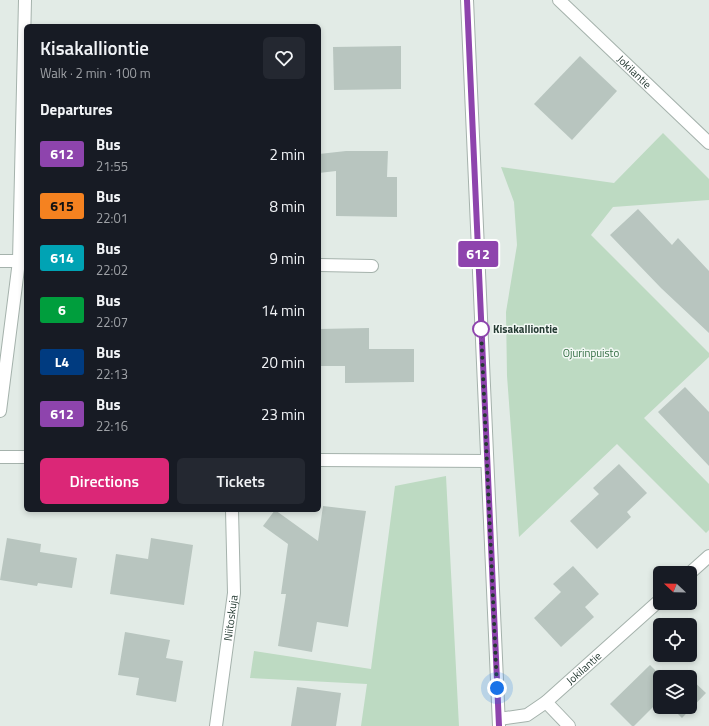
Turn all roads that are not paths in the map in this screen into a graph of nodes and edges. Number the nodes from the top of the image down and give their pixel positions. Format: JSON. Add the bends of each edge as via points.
{"nodes":[{"id":1,"x":25,"y":0,"type":"edge"},
{"id":2,"x":467,"y":0,"type":"edge"},
{"id":3,"x":559,"y":0,"type":"edge"},
{"id":4,"x":25,"y":24,"type":"edge"},
{"id":5,"x":24,"y":87,"type":"edge"},
{"id":6,"x":709,"y":143,"type":"edge"},
{"id":7,"x":0,"y":261,"type":"edge"},
{"id":8,"x":22,"y":261,"type":"edge"},
{"id":9,"x":321,"y":265,"type":"edge"},
{"id":10,"x":372,"y":266,"type":"dead end"},
{"id":11,"x":0,"y":411,"type":"edge"},
{"id":12,"x":0,"y":457,"type":"edge"},
{"id":13,"x":24,"y":458,"type":"edge"},
{"id":14,"x":321,"y":460,"type":"edge"},
{"id":15,"x":487,"y":461,"type":"junction"},
{"id":16,"x":232,"y":512,"type":"edge"},
{"id":17,"x":709,"y":556,"type":"edge"},
{"id":18,"x":697,"y":567,"type":"edge"},
{"id":19,"x":653,"y":606,"type":"edge"},
{"id":20,"x":546,"y":702,"type":"junction"},
{"id":21,"x":499,"y":722,"type":"edge"},
{"id":22,"x":216,"y":726,"type":"edge"},
{"id":23,"x":569,"y":726,"type":"edge"}],
"edges":[{"from":1,"to":4,"type":"street"},
{"from":2,"to":15,"type":"street"},
{"from":3,"to":6,"type":"street","name":"Jokilantie"},
{"from":5,"to":8,"type":"street"},
{"from":7,"to":8,"type":"street"},
{"from":8,"to":11,"type":"street"},
{"from":9,"to":10,"type":"street"},
{"from":12,"to":13,"type":"street"},
{"from":14,"to":15,"type":"street"},
{"from":15,"to":21,"type":"street"},
{"from":16,"to":22,"type":"street","name":"Niitoskuja","via":[[234,593]]},
{"from":17,"to":18,"type":"street"},
{"from":19,"to":20,"type":"street","name":"Jokilantie"},
{"from":20,"to":21,"type":"street","name":"Jokilantie","via":[[527,715]]},
{"from":20,"to":23,"type":"street"}]}
